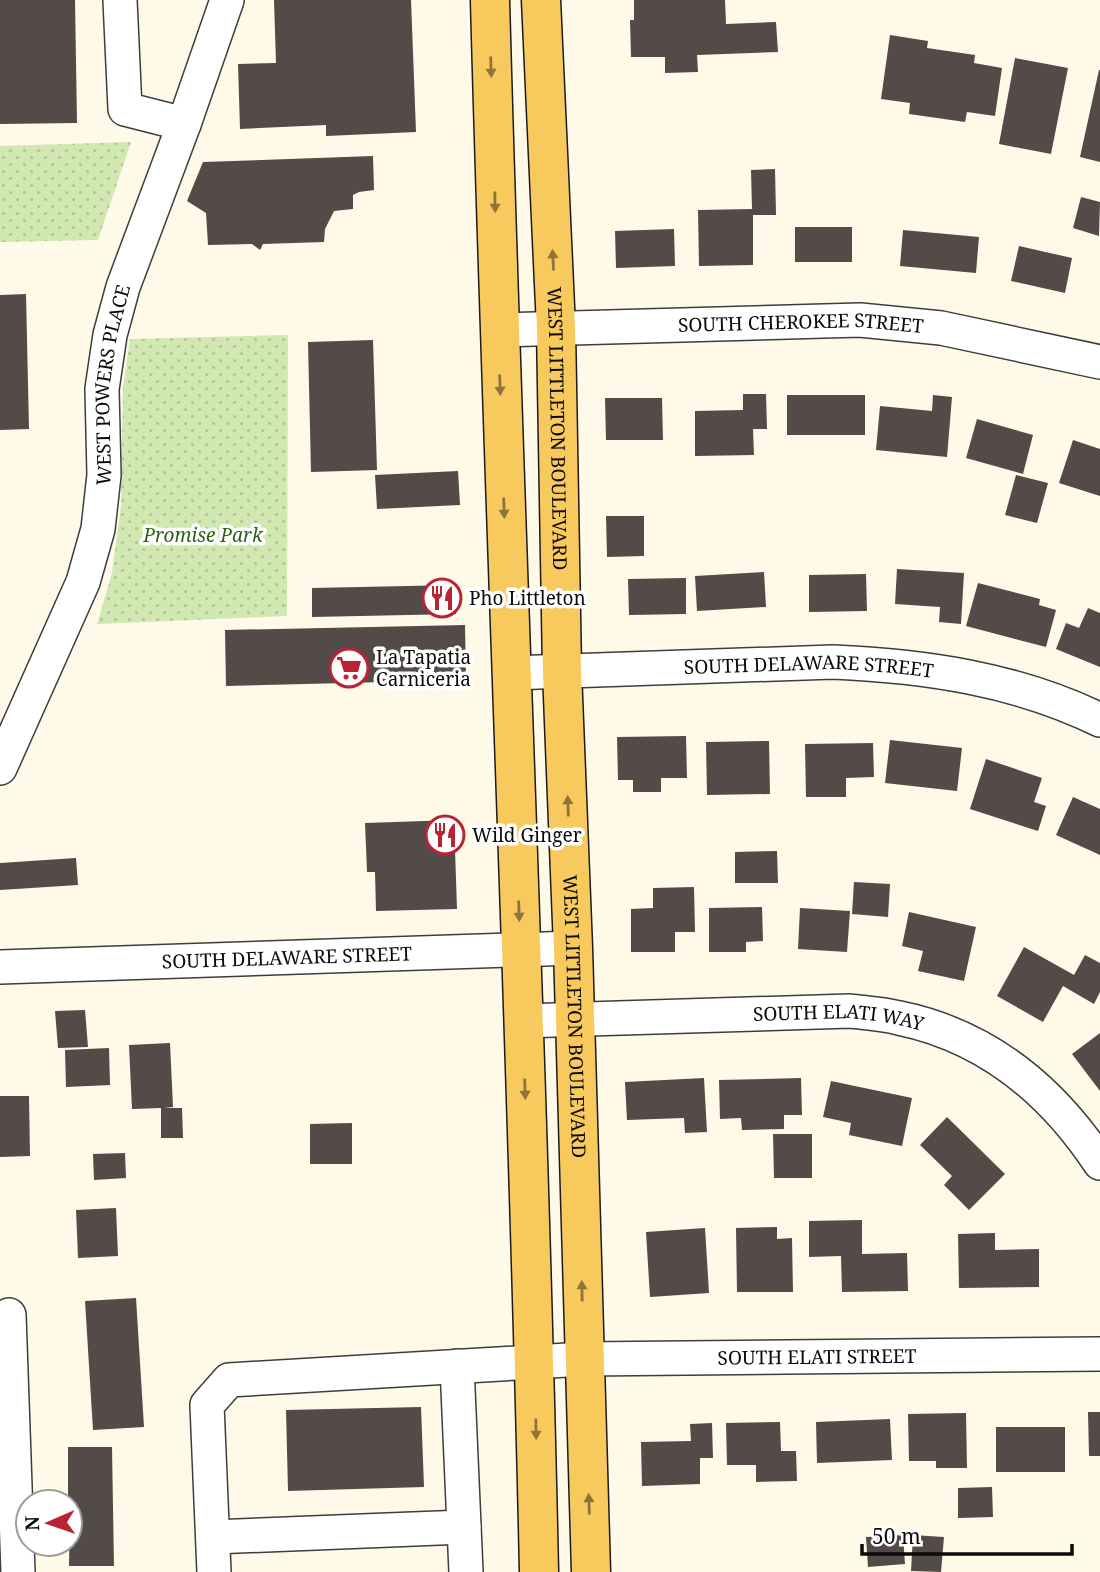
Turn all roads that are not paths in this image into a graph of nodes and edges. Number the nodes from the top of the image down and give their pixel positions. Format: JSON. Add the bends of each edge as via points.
{"nodes":[{"id":1,"x":120,"y":0,"type":"edge"},
{"id":2,"x":228,"y":0,"type":"edge"},
{"id":3,"x":490,"y":0,"type":"edge"},
{"id":4,"x":541,"y":0,"type":"edge"},
{"id":5,"x":184,"y":124,"type":"junction"},
{"id":6,"x":556,"y":328,"type":"junction"},
{"id":7,"x":498,"y":330,"type":"junction"},
{"id":8,"x":1100,"y":362,"type":"edge"},
{"id":9,"x":562,"y":671,"type":"junction"},
{"id":10,"x":510,"y":673,"type":"junction"},
{"id":11,"x":1100,"y":720,"type":"edge"},
{"id":12,"x":0,"y":768,"type":"edge"},
{"id":13,"x":573,"y":948,"type":"junction"},
{"id":14,"x":520,"y":951,"type":"junction"},
{"id":15,"x":0,"y":967,"type":"edge"},
{"id":16,"x":575,"y":1018,"type":"junction"},
{"id":17,"x":522,"y":1021,"type":"junction"},
{"id":18,"x":1100,"y":1163,"type":"edge"},
{"id":19,"x":9,"y":1315,"type":"dead end"},
{"id":20,"x":1100,"y":1354,"type":"edge"},
{"id":21,"x":583,"y":1359,"type":"junction"},
{"id":22,"x":534,"y":1361,"type":"junction"},
{"id":23,"x":457,"y":1366,"type":"junction"},
{"id":24,"x":464,"y":1527,"type":"junction"},
{"id":25,"x":213,"y":1536,"type":"junction"},
{"id":26,"x":18,"y":1572,"type":"edge"},
{"id":27,"x":214,"y":1572,"type":"edge"},
{"id":28,"x":466,"y":1572,"type":"edge"},
{"id":29,"x":538,"y":1572,"type":"edge"},
{"id":30,"x":591,"y":1572,"type":"edge"}],
"edges":[{"from":1,"to":5,"type":"street","via":[[125,109]]},
{"from":2,"to":5,"type":"street","name":"WEST POWERS PLACE"},
{"from":3,"to":7,"type":"main road","one_way":true},
{"from":6,"to":4,"type":"main road","name":"WEST LITTLETON BOULEVARD","one_way":true},
{"from":5,"to":12,"type":"street","name":"WEST POWERS PLACE","via":[[110,335],[102,389],[104,475],[97,529],[83,582]]},
{"from":6,"to":7,"type":"street","name":"SOUTH CHEROKEE STREET"},
{"from":6,"to":8,"type":"street","name":"SOUTH CHEROKEE STREET","via":[[860,320],[941,328]]},
{"from":6,"to":9,"type":"main road","name":"WEST LITTLETON BOULEVARD"},
{"from":7,"to":10,"type":"main road","one_way":true},
{"from":9,"to":10,"type":"street","name":"SOUTH DELAWARE STREET"},
{"from":9,"to":11,"type":"street","name":"SOUTH DELAWARE STREET","via":[[884,664],[1020,688]]},
{"from":13,"to":9,"type":"main road","name":"WEST LITTLETON BOULEVARD","one_way":true},
{"from":10,"to":14,"type":"main road","one_way":true},
{"from":13,"to":14,"type":"street","name":"SOUTH DELAWARE STREET"},
{"from":13,"to":16,"type":"main road","name":"WEST LITTLETON BOULEVARD"},
{"from":14,"to":15,"type":"street","name":"SOUTH DELAWARE STREET"},
{"from":14,"to":17,"type":"main road"},
{"from":16,"to":17,"type":"street","name":"SOUTH ELATI WAY"},
{"from":16,"to":18,"type":"street","name":"SOUTH ELATI WAY","via":[[850,1011],[899,1018],[976,1045],[1013,1068],[1047,1095]]},
{"from":21,"to":16,"type":"main road","name":"WEST LITTLETON BOULEVARD","one_way":true},
{"from":17,"to":22,"type":"main road","one_way":true},
{"from":19,"to":26,"type":"street"},
{"from":20,"to":21,"type":"street","name":"SOUTH ELATI STREET"},
{"from":21,"to":22,"type":"street","name":"SOUTH ELATI STREET"},
{"from":30,"to":21,"type":"main road","name":"WEST LITTLETON BOULEVARD","one_way":true},
{"from":22,"to":23,"type":"street","name":"SOUTH ELATI STREET"},
{"from":22,"to":29,"type":"main road","one_way":true},
{"from":23,"to":24,"type":"street"},
{"from":23,"to":25,"type":"street","name":"SOUTH ELATI STREET","via":[[229,1380],[207,1405]]},
{"from":24,"to":25,"type":"street"},
{"from":24,"to":28,"type":"street"},
{"from":25,"to":27,"type":"street","name":"SOUTH ELATI STREET"}]}
